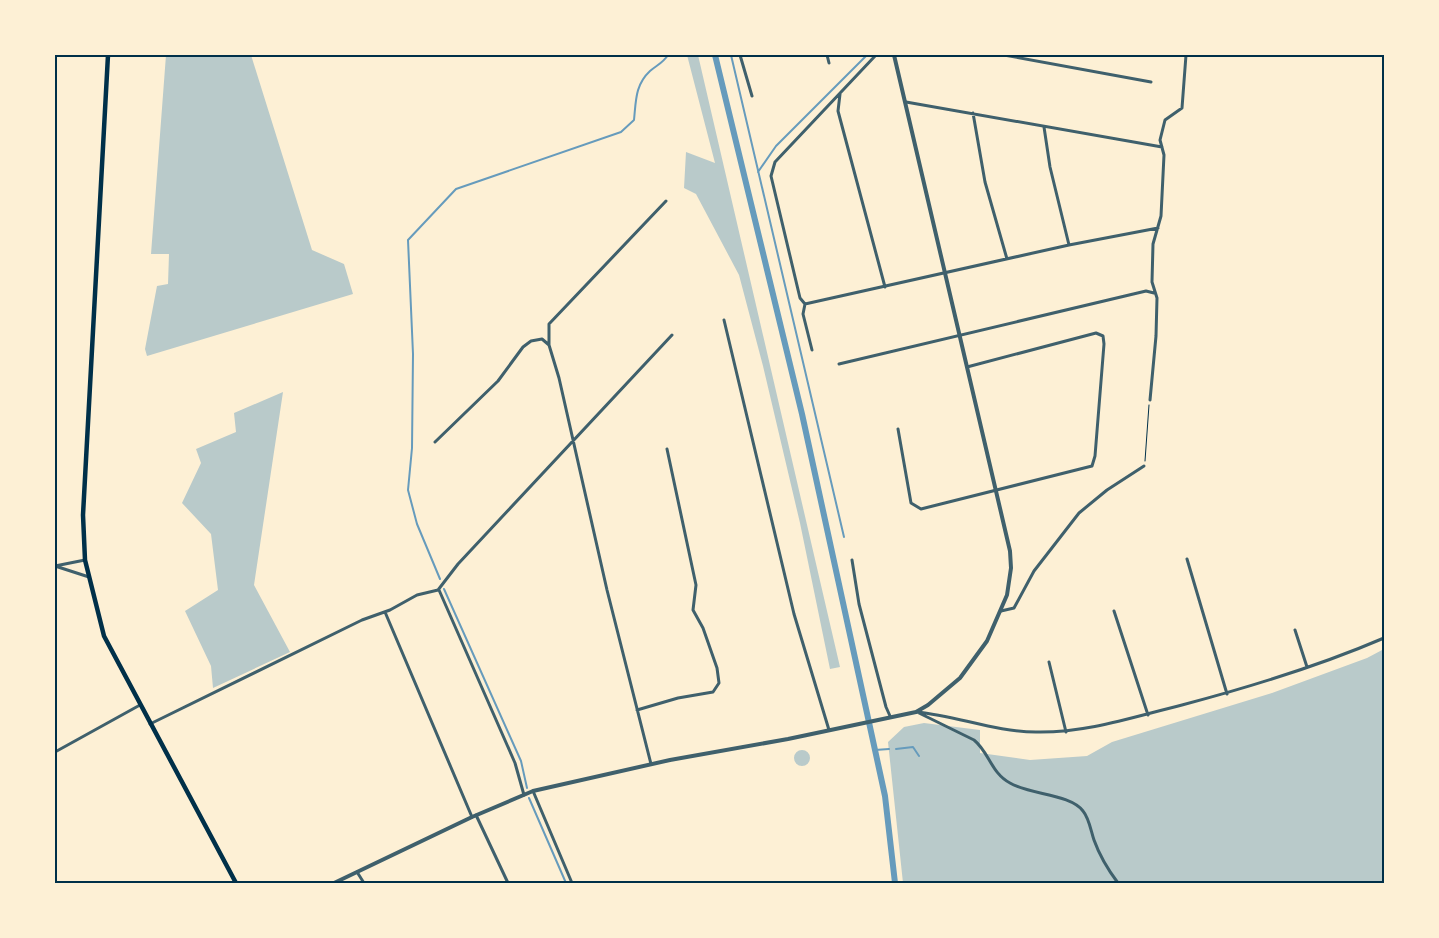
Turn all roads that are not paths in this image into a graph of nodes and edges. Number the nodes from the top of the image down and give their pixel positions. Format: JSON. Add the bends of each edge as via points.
{"nodes":[{"id":1,"x":108,"y":55,"type":"edge"},
{"id":2,"x":740,"y":55,"type":"edge"},
{"id":3,"x":827,"y":55,"type":"edge"},
{"id":4,"x":876,"y":55,"type":"edge"},
{"id":5,"x":894,"y":55,"type":"edge"},
{"id":6,"x":1004,"y":55,"type":"edge"},
{"id":7,"x":1186,"y":55,"type":"edge"},
{"id":8,"x":829,"y":63,"type":"dead end"},
{"id":9,"x":1151,"y":82,"type":"dead end"},
{"id":10,"x":840,"y":93,"type":"junction"},
{"id":11,"x":752,"y":96,"type":"dead end"},
{"id":12,"x":906,"y":102,"type":"junction"},
{"id":13,"x":973,"y":113,"type":"junction"},
{"id":14,"x":1044,"y":127,"type":"junction"},
{"id":15,"x":1162,"y":147,"type":"junction"},
{"id":16,"x":666,"y":201,"type":"dead end"},
{"id":17,"x":1158,"y":228,"type":"junction"},
{"id":18,"x":1069,"y":245,"type":"junction"},
{"id":19,"x":1007,"y":259,"type":"junction"},
{"id":20,"x":944,"y":273,"type":"junction"},
{"id":21,"x":885,"y":287,"type":"junction"},
{"id":22,"x":1154,"y":293,"type":"junction"},
{"id":23,"x":805,"y":304,"type":"junction"},
{"id":24,"x":724,"y":320,"type":"dead end"},
{"id":25,"x":672,"y":335,"type":"dead end"},
{"id":26,"x":960,"y":336,"type":"junction"},
{"id":27,"x":549,"y":345,"type":"junction"},
{"id":28,"x":812,"y":350,"type":"dead end"},
{"id":29,"x":839,"y":364,"type":"dead end"},
{"id":30,"x":968,"y":367,"type":"junction"},
{"id":31,"x":1150,"y":400,"type":"road end"},
{"id":32,"x":898,"y":429,"type":"dead end"},
{"id":33,"x":435,"y":442,"type":"dead end"},
{"id":34,"x":572,"y":442,"type":"junction"},
{"id":35,"x":667,"y":449,"type":"dead end"},
{"id":36,"x":1144,"y":466,"type":"road end"},
{"id":37,"x":997,"y":491,"type":"junction"},
{"id":38,"x":1187,"y":559,"type":"dead end"},
{"id":39,"x":85,"y":560,"type":"junction"},
{"id":40,"x":852,"y":560,"type":"dead end"},
{"id":41,"x":55,"y":566,"type":"edge"},
{"id":42,"x":89,"y":577,"type":"junction"},
{"id":43,"x":438,"y":590,"type":"junction"},
{"id":44,"x":1001,"y":611,"type":"junction"},
{"id":45,"x":1114,"y":611,"type":"dead end"},
{"id":46,"x":385,"y":612,"type":"junction"},
{"id":47,"x":1295,"y":630,"type":"dead end"},
{"id":48,"x":1384,"y":638,"type":"edge"},
{"id":49,"x":1049,"y":662,"type":"dead end"},
{"id":50,"x":1307,"y":667,"type":"junction"},
{"id":51,"x":1227,"y":694,"type":"junction"},
{"id":52,"x":140,"y":705,"type":"junction"},
{"id":53,"x":637,"y":710,"type":"junction"},
{"id":54,"x":916,"y":712,"type":"junction"},
{"id":55,"x":1148,"y":715,"type":"junction"},
{"id":56,"x":890,"y":716,"type":"junction"},
{"id":57,"x":150,"y":724,"type":"junction"},
{"id":58,"x":828,"y":730,"type":"junction"},
{"id":59,"x":1066,"y":732,"type":"junction"},
{"id":60,"x":55,"y":752,"type":"edge"},
{"id":61,"x":651,"y":764,"type":"junction"},
{"id":62,"x":533,"y":791,"type":"junction"},
{"id":63,"x":524,"y":794,"type":"junction"},
{"id":64,"x":474,"y":816,"type":"junction"},
{"id":65,"x":357,"y":872,"type":"junction"},
{"id":66,"x":236,"y":883,"type":"edge"},
{"id":67,"x":334,"y":883,"type":"edge"},
{"id":68,"x":364,"y":883,"type":"edge"},
{"id":69,"x":508,"y":883,"type":"edge"},
{"id":70,"x":572,"y":883,"type":"edge"},
{"id":71,"x":1118,"y":883,"type":"edge"}],
"edges":[{"from":1,"to":39,"type":"main road","via":[[83,515]]},
{"from":2,"to":11,"type":"street"},
{"from":3,"to":8,"type":"street"},
{"from":4,"to":10,"type":"street"},
{"from":5,"to":12,"type":"street"},
{"from":6,"to":9,"type":"street"},
{"from":7,"to":15,"type":"street","via":[[1182,108],[1165,120],[1160,140]]},
{"from":10,"to":21,"type":"street","via":[[838,111]]},
{"from":10,"to":23,"type":"street","via":[[775,162],[771,176],[800,298]]},
{"from":12,"to":13,"type":"street"},
{"from":12,"to":20,"type":"street"},
{"from":13,"to":14,"type":"street"},
{"from":13,"to":19,"type":"street","via":[[985,182]]},
{"from":14,"to":15,"type":"street"},
{"from":14,"to":18,"type":"street","via":[[1050,168]]},
{"from":15,"to":17,"type":"street"},
{"from":16,"to":27,"type":"street","via":[[549,324]]},
{"from":17,"to":18,"type":"street"},
{"from":17,"to":22,"type":"street","via":[[1153,244]]},
{"from":18,"to":19,"type":"street"},
{"from":19,"to":20,"type":"street"},
{"from":20,"to":21,"type":"street"},
{"from":20,"to":26,"type":"street"},
{"from":21,"to":23,"type":"street"},
{"from":22,"to":26,"type":"street","via":[[1146,291]]},
{"from":22,"to":31,"type":"street","via":[[1157,298],[1156,336]]},
{"from":23,"to":28,"type":"street","via":[[803,314]]},
{"from":24,"to":58,"type":"street","via":[[794,614]]},
{"from":25,"to":34,"type":"street"},
{"from":26,"to":29,"type":"street"},
{"from":26,"to":30,"type":"street"},
{"from":27,"to":33,"type":"street","via":[[542,340],[527,344],[498,381]]},
{"from":27,"to":34,"type":"street"},
{"from":30,"to":37,"type":"street"},
{"from":30,"to":37,"type":"street","via":[[1096,333],[1104,339],[1092,466]]},
{"from":32,"to":37,"type":"street","via":[[911,503],[916,508]]},
{"from":34,"to":43,"type":"street","via":[[458,564]]},
{"from":34,"to":53,"type":"street"},
{"from":35,"to":53,"type":"street","via":[[696,585],[693,610],[703,628],[719,683],[714,692]]},
{"from":36,"to":44,"type":"street","via":[[1086,506],[1034,571],[1014,608]]},
{"from":37,"to":44,"type":"street","via":[[1012,568]]},
{"from":38,"to":51,"type":"street"},
{"from":39,"to":41,"type":"street"},
{"from":39,"to":42,"type":"main road"},
{"from":40,"to":56,"type":"street","via":[[859,604]]},
{"from":41,"to":42,"type":"street"},
{"from":42,"to":52,"type":"main road","via":[[104,636]]},
{"from":43,"to":46,"type":"street","via":[[417,595]]},
{"from":43,"to":63,"type":"street","via":[[515,762]]},
{"from":44,"to":54,"type":"street","via":[[987,641],[967,670],[939,697]]},
{"from":45,"to":55,"type":"street"},
{"from":46,"to":57,"type":"street","via":[[291,653]]},
{"from":46,"to":64,"type":"street"},
{"from":47,"to":50,"type":"street"},
{"from":48,"to":50,"type":"street"},
{"from":49,"to":59,"type":"street"},
{"from":50,"to":51,"type":"street"},
{"from":51,"to":55,"type":"street"},
{"from":52,"to":57,"type":"main road"},
{"from":52,"to":60,"type":"street"},
{"from":53,"to":61,"type":"street"},
{"from":54,"to":56,"type":"street"},
{"from":54,"to":59,"type":"street","via":[[1012,731]]},
{"from":54,"to":71,"type":"street","via":[[982,746],[996,773],[1009,783],[1076,804],[1085,812],[1095,842]]},
{"from":55,"to":59,"type":"street"},
{"from":56,"to":58,"type":"street"},
{"from":57,"to":66,"type":"main road"},
{"from":58,"to":61,"type":"street"},
{"from":61,"to":62,"type":"street"},
{"from":62,"to":63,"type":"street"},
{"from":62,"to":70,"type":"street"},
{"from":63,"to":64,"type":"street"},
{"from":64,"to":65,"type":"street"},
{"from":64,"to":69,"type":"street"},
{"from":65,"to":67,"type":"street"},
{"from":65,"to":68,"type":"street"}]}
